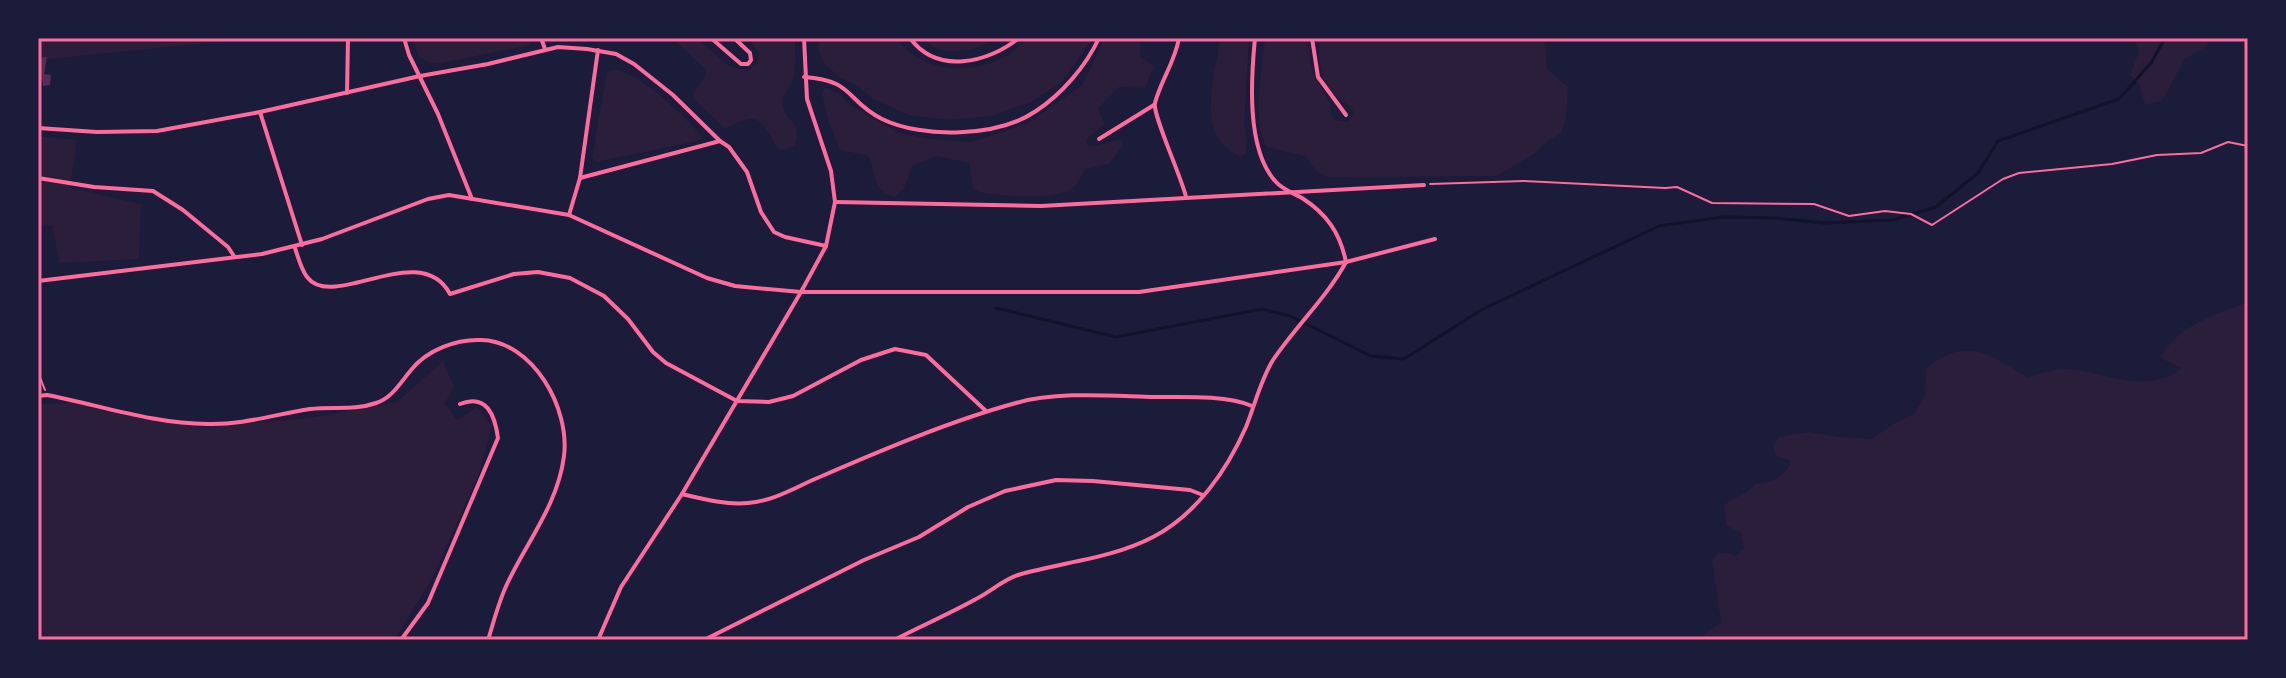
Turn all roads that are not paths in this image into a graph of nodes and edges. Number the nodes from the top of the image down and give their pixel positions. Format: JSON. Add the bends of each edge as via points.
{"nodes":[{"id":1,"x":348,"y":38,"type":"edge"},
{"id":2,"x":404,"y":38,"type":"edge"},
{"id":3,"x":541,"y":38,"type":"edge"},
{"id":4,"x":711,"y":38,"type":"edge"},
{"id":5,"x":734,"y":38,"type":"edge"},
{"id":6,"x":804,"y":38,"type":"edge"},
{"id":7,"x":910,"y":38,"type":"edge"},
{"id":8,"x":1019,"y":38,"type":"edge"},
{"id":9,"x":1099,"y":38,"type":"edge"},
{"id":10,"x":1179,"y":38,"type":"edge"},
{"id":11,"x":1255,"y":38,"type":"edge"},
{"id":12,"x":1312,"y":38,"type":"edge"},
{"id":13,"x":545,"y":49,"type":"junction"},
{"id":14,"x":598,"y":50,"type":"junction"},
{"id":15,"x":420,"y":76,"type":"junction"},
{"id":16,"x":804,"y":77,"type":"junction"},
{"id":17,"x":347,"y":93,"type":"junction"},
{"id":18,"x":1154,"y":105,"type":"junction"},
{"id":19,"x":260,"y":112,"type":"junction"},
{"id":20,"x":1346,"y":115,"type":"dead end"},
{"id":21,"x":38,"y":128,"type":"edge"},
{"id":22,"x":1099,"y":139,"type":"dead end"},
{"id":23,"x":720,"y":141,"type":"junction"},
{"id":24,"x":38,"y":178,"type":"edge"},
{"id":25,"x":580,"y":178,"type":"junction"},
{"id":26,"x":1424,"y":185,"type":"road end"},
{"id":27,"x":1289,"y":191,"type":"junction"},
{"id":28,"x":1186,"y":197,"type":"junction"},
{"id":29,"x":472,"y":199,"type":"junction"},
{"id":30,"x":835,"y":202,"type":"junction"},
{"id":31,"x":569,"y":215,"type":"junction"},
{"id":32,"x":1435,"y":239,"type":"dead end"},
{"id":33,"x":302,"y":245,"type":"junction"},
{"id":34,"x":826,"y":246,"type":"junction"},
{"id":35,"x":294,"y":247,"type":"junction"},
{"id":36,"x":234,"y":256,"type":"junction"},
{"id":37,"x":1346,"y":262,"type":"junction"},
{"id":38,"x":38,"y":281,"type":"edge"},
{"id":39,"x":801,"y":292,"type":"junction"},
{"id":40,"x":38,"y":396,"type":"edge"},
{"id":41,"x":737,"y":401,"type":"junction"},
{"id":42,"x":460,"y":404,"type":"dead end"},
{"id":43,"x":1252,"y":406,"type":"junction"},
{"id":44,"x":986,"y":411,"type":"junction"},
{"id":45,"x":682,"y":494,"type":"junction"},
{"id":46,"x":1203,"y":495,"type":"junction"},
{"id":47,"x":401,"y":640,"type":"edge"},
{"id":48,"x":488,"y":640,"type":"edge"},
{"id":49,"x":598,"y":640,"type":"edge"},
{"id":50,"x":704,"y":640,"type":"edge"},
{"id":51,"x":894,"y":640,"type":"edge"}],
"edges":[{"from":1,"to":17,"type":"street"},
{"from":2,"to":15,"type":"street"},
{"from":3,"to":13,"type":"street"},
{"from":4,"to":5,"type":"street","via":[[741,64],[748,64],[750,53]]},
{"from":6,"to":16,"type":"street"},
{"from":7,"to":8,"type":"street","via":[[922,51],[957,61],[986,57]]},
{"from":9,"to":16,"type":"street","via":[[1074,77],[1036,111],[1015,122],[970,131],[897,124],[875,115],[841,85]]},
{"from":10,"to":18,"type":"street"},
{"from":11,"to":27,"type":"street","via":[[1257,144],[1268,172]]},
{"from":12,"to":20,"type":"street","via":[[1318,77]]},
{"from":13,"to":14,"type":"street"},
{"from":13,"to":15,"type":"street"},
{"from":14,"to":23,"type":"street","via":[[616,54],[651,76]]},
{"from":14,"to":25,"type":"street"},
{"from":15,"to":17,"type":"street"},
{"from":15,"to":29,"type":"street"},
{"from":16,"to":30,"type":"street"},
{"from":17,"to":19,"type":"street"},
{"from":18,"to":22,"type":"street"},
{"from":18,"to":28,"type":"street"},
{"from":19,"to":21,"type":"street","via":[[157,131]]},
{"from":19,"to":33,"type":"street"},
{"from":23,"to":25,"type":"street"},
{"from":23,"to":34,"type":"street","via":[[740,159],[774,232]]},
{"from":24,"to":36,"type":"street","via":[[153,191]]},
{"from":25,"to":31,"type":"street"},
{"from":26,"to":27,"type":"street"},
{"from":27,"to":28,"type":"street"},
{"from":27,"to":37,"type":"street","via":[[1327,218]]},
{"from":28,"to":30,"type":"street","via":[[1041,206]]},
{"from":29,"to":31,"type":"street"},
{"from":29,"to":33,"type":"street","via":[[428,199]]},
{"from":30,"to":34,"type":"street"},
{"from":31,"to":39,"type":"street","via":[[707,278]]},
{"from":32,"to":37,"type":"street"},
{"from":33,"to":35,"type":"street"},
{"from":34,"to":39,"type":"street"},
{"from":35,"to":36,"type":"street"},
{"from":35,"to":41,"type":"street","via":[[307,277],[331,287],[418,271],[438,278],[450,294],[514,274],[570,278],[604,296],[666,363]]},
{"from":36,"to":38,"type":"street"},
{"from":37,"to":39,"type":"street","via":[[1139,292]]},
{"from":37,"to":43,"type":"street","via":[[1272,361]]},
{"from":39,"to":41,"type":"street"},
{"from":40,"to":48,"type":"street","via":[[167,419],[233,424],[312,409],[359,408],[379,402],[440,349],[460,341],[505,344],[545,381],[557,402],[565,441],[549,508],[506,585]]},
{"from":41,"to":44,"type":"street","via":[[793,396],[861,360],[895,349],[926,355]]},
{"from":41,"to":45,"type":"street"},
{"from":42,"to":47,"type":"street","via":[[487,406],[498,438],[428,603]]},
{"from":43,"to":44,"type":"street","via":[[1111,396],[1020,401]]},
{"from":43,"to":46,"type":"street","via":[[1230,459]]},
{"from":44,"to":45,"type":"street","via":[[770,499],[726,503]]},
{"from":45,"to":49,"type":"street","via":[[621,587]]},
{"from":46,"to":50,"type":"street","via":[[1056,480],[1005,491]]},
{"from":46,"to":51,"type":"street","via":[[1153,537],[1017,576]]}]}
